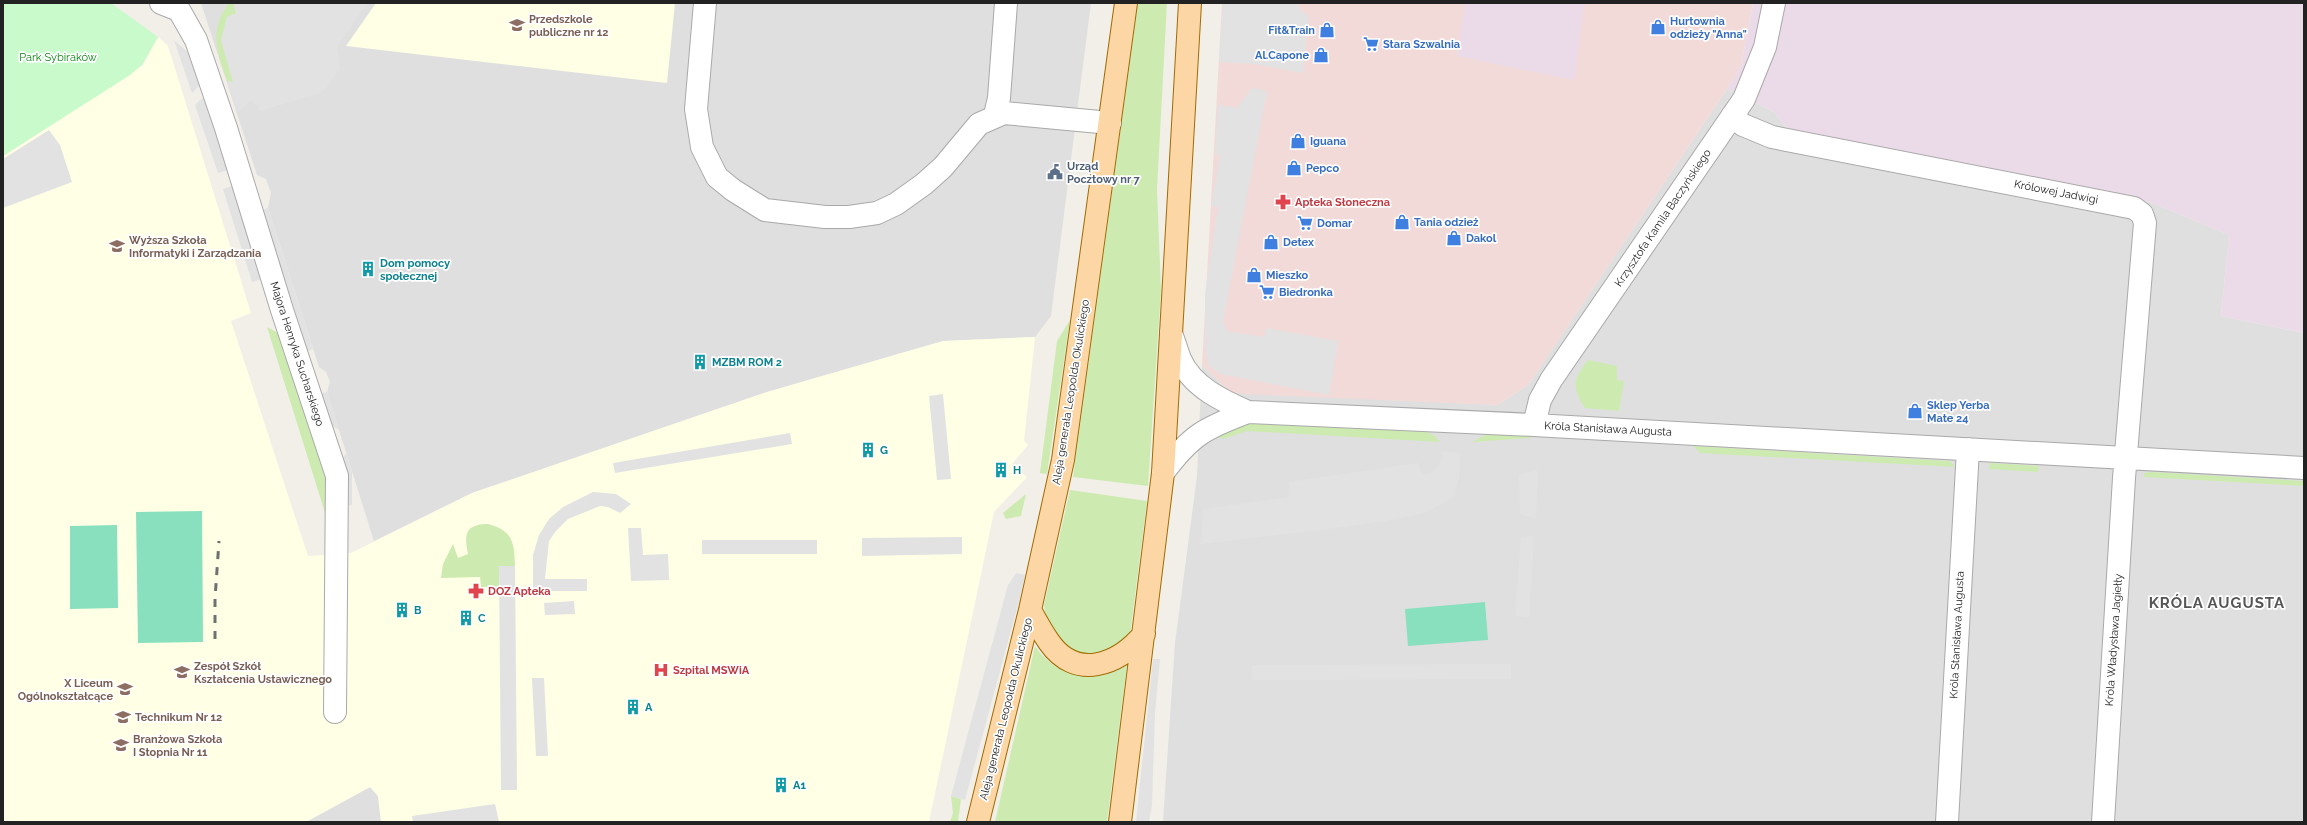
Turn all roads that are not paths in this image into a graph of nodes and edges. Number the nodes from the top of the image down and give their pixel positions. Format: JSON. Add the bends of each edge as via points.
{"nodes":[{"id":1,"x":706,"y":3,"type":"edge"},
{"id":2,"x":1006,"y":3,"type":"edge"},
{"id":3,"x":1126,"y":3,"type":"edge"},
{"id":4,"x":1190,"y":3,"type":"edge"},
{"id":5,"x":1774,"y":3,"type":"edge"},
{"id":6,"x":177,"y":5,"type":"edge"},
{"id":7,"x":995,"y":116,"type":"junction"},
{"id":8,"x":1732,"y":116,"type":"junction"},
{"id":9,"x":1110,"y":123,"type":"junction"},
{"id":10,"x":1171,"y":333,"type":"junction"},
{"id":11,"x":1248,"y":412,"type":"junction"},
{"id":12,"x":1534,"y":424,"type":"junction"},
{"id":13,"x":1968,"y":449,"type":"junction"},
{"id":14,"x":2127,"y":458,"type":"junction"},
{"id":15,"x":2304,"y":468,"type":"edge"},
{"id":16,"x":1163,"y":473,"type":"junction"},
{"id":17,"x":1030,"y":610,"type":"junction"},
{"id":18,"x":1144,"y":634,"type":"junction"},
{"id":19,"x":335,"y":712,"type":"dead end"},
{"id":20,"x":978,"y":822,"type":"edge"},
{"id":21,"x":1120,"y":822,"type":"edge"},
{"id":22,"x":1947,"y":822,"type":"edge"},
{"id":23,"x":2103,"y":822,"type":"edge"}],
"edges":[{"from":1,"to":7,"type":"street","via":[[696,108],[702,148],[717,177],[732,190],[765,210],[825,217],[877,213],[896,204],[924,184],[943,167],[979,124]]},
{"from":2,"to":7,"type":"street","via":[[999,98]]},
{"from":3,"to":9,"type":"main road","name":"Aleja generała Leopolda Okulickiego"},
{"from":4,"to":10,"type":"main road"},
{"from":5,"to":8,"type":"street","name":"Krzysztofa Kamila Baczyńskiego","via":[[1760,65],[1744,99]]},
{"from":6,"to":19,"type":"street","name":"Majora Henryka Sucharskiego","via":[[196,40],[226,128],[337,476]]},
{"from":7,"to":9,"type":"street","via":[[1004,113]]},
{"from":8,"to":12,"type":"street","name":"Krzysztofa Kamila Baczyńskiego","via":[[1551,380],[1540,400]]},
{"from":8,"to":14,"type":"street","name":"Królowej Jadwigi","via":[[1743,125],[1772,137],[2134,208],[2142,214],[2145,223]]},
{"from":9,"to":17,"type":"main road","name":"Aleja generała Leopolda Okulickiego","via":[[1062,460]]},
{"from":10,"to":11,"type":"street","name":"Króla Stanisława Augusta","via":[[1181,361],[1197,382],[1221,400]]},
{"from":10,"to":16,"type":"main road"},
{"from":11,"to":12,"type":"street","name":"Króla Stanisława Augusta"},
{"from":11,"to":16,"type":"street","name":"Króla Stanisława Augusta","via":[[1211,426],[1193,438],[1178,452]]},
{"from":12,"to":13,"type":"street","name":"Króla Stanisława Augusta"},
{"from":13,"to":14,"type":"street","name":"Króla Stanisława Augusta"},
{"from":13,"to":22,"type":"street","name":"Króla Stanisława Augusta"},
{"from":14,"to":15,"type":"street","name":"Króla Stanisława Augusta"},
{"from":14,"to":23,"type":"street","name":"Króla Władysława Jagiełły"},
{"from":16,"to":18,"type":"main road"},
{"from":17,"to":18,"type":"main road","via":[[1049,643],[1076,663],[1097,665],[1122,656]]},
{"from":17,"to":20,"type":"main road","name":"Aleja generała Leopolda Okulickiego"},
{"from":18,"to":21,"type":"main road"}]}
